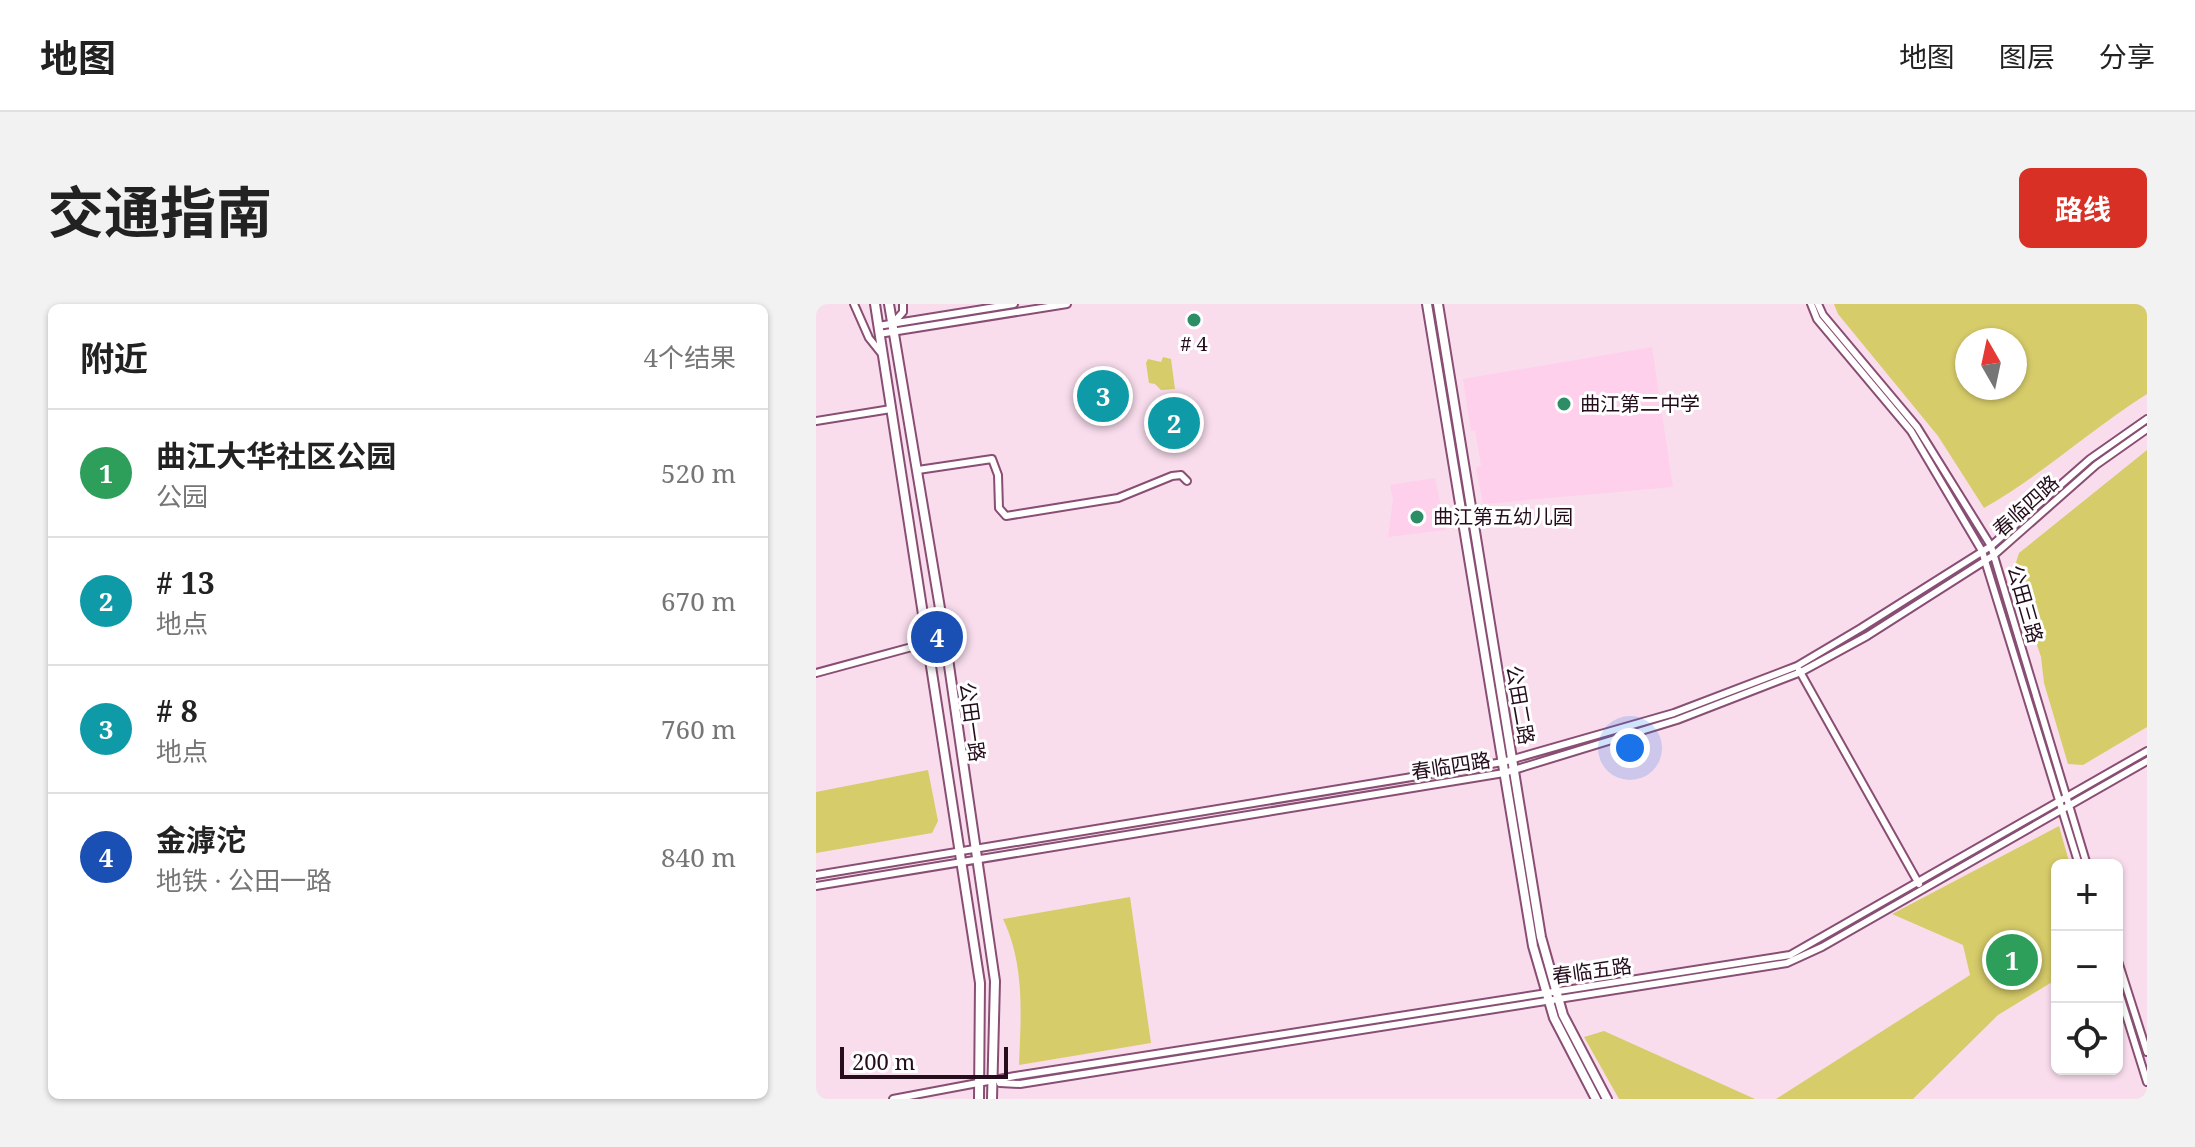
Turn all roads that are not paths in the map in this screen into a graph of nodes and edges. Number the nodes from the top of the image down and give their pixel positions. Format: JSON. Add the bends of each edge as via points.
{"nodes":[{"id":1,"x":854,"y":304,"type":"edge"},
{"id":2,"x":875,"y":304,"type":"edge"},
{"id":3,"x":889,"y":304,"type":"edge"},
{"id":4,"x":903,"y":304,"type":"edge"},
{"id":5,"x":1014,"y":304,"type":"edge"},
{"id":6,"x":1067,"y":304,"type":"edge"},
{"id":7,"x":1427,"y":304,"type":"edge"},
{"id":8,"x":1438,"y":304,"type":"edge"},
{"id":9,"x":1811,"y":304,"type":"edge"},
{"id":10,"x":1818,"y":304,"type":"edge"},
{"id":11,"x":894,"y":327,"type":"junction"},
{"id":12,"x":879,"y":330,"type":"junction"},
{"id":13,"x":883,"y":355,"type":"junction"},
{"id":14,"x":891,"y":409,"type":"junction"},
{"id":15,"x":2147,"y":419,"type":"edge"},
{"id":16,"x":816,"y":421,"type":"edge"},
{"id":17,"x":2147,"y":429,"type":"edge"},
{"id":18,"x":918,"y":470,"type":"junction"},
{"id":19,"x":1187,"y":481,"type":"dead end"},
{"id":20,"x":1991,"y":546,"type":"junction"},
{"id":21,"x":1982,"y":551,"type":"junction"},
{"id":22,"x":1994,"y":555,"type":"junction"},
{"id":23,"x":1985,"y":561,"type":"junction"},
{"id":24,"x":945,"y":638,"type":"junction"},
{"id":25,"x":929,"y":642,"type":"junction"},
{"id":26,"x":1799,"y":669,"type":"junction"},
{"id":27,"x":816,"y":673,"type":"edge"},
{"id":28,"x":2147,"y":751,"type":"edge"},
{"id":29,"x":1513,"y":759,"type":"junction"},
{"id":30,"x":2147,"y":761,"type":"edge"},
{"id":31,"x":1503,"y":762,"type":"junction"},
{"id":32,"x":1515,"y":771,"type":"junction"},
{"id":33,"x":1504,"y":773,"type":"junction"},
{"id":34,"x":2061,"y":798,"type":"junction"},
{"id":35,"x":2065,"y":808,"type":"junction"},
{"id":36,"x":973,"y":848,"type":"junction"},
{"id":37,"x":959,"y":851,"type":"junction"},
{"id":38,"x":2078,"y":859,"type":"edge"},
{"id":39,"x":2085,"y":859,"type":"edge"},
{"id":40,"x":975,"y":860,"type":"junction"},
{"id":41,"x":961,"y":864,"type":"junction"},
{"id":42,"x":816,"y":875,"type":"edge"},
{"id":43,"x":816,"y":886,"type":"edge"},
{"id":44,"x":1920,"y":887,"type":"junction"},
{"id":45,"x":2123,"y":977,"type":"edge"},
{"id":46,"x":1552,"y":997,"type":"junction"},
{"id":47,"x":2122,"y":1003,"type":"edge"},
{"id":48,"x":2147,"y":1052,"type":"edge"},
{"id":49,"x":2147,"y":1082,"type":"edge"},
{"id":50,"x":992,"y":1083,"type":"junction"},
{"id":51,"x":979,"y":1085,"type":"junction"},
{"id":52,"x":893,"y":1099,"type":"edge"},
{"id":53,"x":979,"y":1099,"type":"edge"},
{"id":54,"x":992,"y":1099,"type":"edge"},
{"id":55,"x":1596,"y":1099,"type":"edge"},
{"id":56,"x":1607,"y":1099,"type":"edge"}],
"edges":[{"from":1,"to":13,"type":"street"},
{"from":2,"to":12,"type":"main road","name":"公田一路"},
{"from":3,"to":11,"type":"main road","name":"公田一路"},
{"from":4,"to":11,"type":"street"},
{"from":5,"to":11,"type":"street"},
{"from":6,"to":11,"type":"street"},
{"from":7,"to":31,"type":"main road","name":"公田二路"},
{"from":8,"to":29,"type":"main road","name":"公田二路"},
{"from":9,"to":21,"type":"street","name":"公田三路","via":[[1817,319],[1911,431]]},
{"from":10,"to":20,"type":"street","name":"公田三路","via":[[1917,427]]},
{"from":11,"to":12,"type":"street"},
{"from":11,"to":18,"type":"main road","name":"公田一路"},
{"from":12,"to":13,"type":"main road","name":"公田一路"},
{"from":13,"to":14,"type":"main road","name":"公田一路"},
{"from":14,"to":16,"type":"street"},
{"from":14,"to":25,"type":"main road","name":"公田一路"},
{"from":15,"to":20,"type":"street","name":"春临四路","via":[[2090,459]]},
{"from":17,"to":22,"type":"street","name":"春临四路","via":[[2096,465]]},
{"from":18,"to":19,"type":"street","via":[[992,459],[999,508],[1006,516],[1118,498],[1172,476]]},
{"from":18,"to":24,"type":"main road","name":"公田一路"},
{"from":20,"to":21,"type":"street","name":"春临四路"},
{"from":20,"to":22,"type":"street","name":"公田三路"},
{"from":21,"to":23,"type":"street","name":"公田三路"},
{"from":21,"to":26,"type":"street","name":"春临四路"},
{"from":22,"to":23,"type":"street","name":"春临四路"},
{"from":22,"to":34,"type":"street","name":"公田三路"},
{"from":23,"to":26,"type":"street","name":"春临四路","via":[[1867,636]]},
{"from":23,"to":34,"type":"street","name":"公田三路"},
{"from":24,"to":25,"type":"street"},
{"from":24,"to":36,"type":"main road","name":"公田一路"},
{"from":25,"to":27,"type":"street"},
{"from":25,"to":37,"type":"main road","name":"公田一路"},
{"from":26,"to":29,"type":"street","name":"春临四路","via":[[1674,713]]},
{"from":26,"to":32,"type":"street","name":"春临四路","via":[[1677,720]]},
{"from":26,"to":44,"type":"street"},
{"from":28,"to":34,"type":"street","name":"春临五路"},
{"from":29,"to":31,"type":"street","name":"春临四路"},
{"from":29,"to":32,"type":"main road","name":"公田二路"},
{"from":30,"to":35,"type":"street","name":"春临五路"},
{"from":31,"to":33,"type":"main road","name":"公田二路"},
{"from":31,"to":36,"type":"street","name":"春临四路"},
{"from":32,"to":33,"type":"street","name":"春临四路"},
{"from":32,"to":46,"type":"main road","name":"公田二路"},
{"from":33,"to":40,"type":"street","name":"春临四路"},
{"from":33,"to":46,"type":"main road","name":"公田二路","via":[[1533,946]]},
{"from":34,"to":35,"type":"street","name":"公田三路"},
{"from":34,"to":44,"type":"street","name":"春临五路"},
{"from":35,"to":38,"type":"street","name":"公田三路"},
{"from":35,"to":39,"type":"street","name":"公田三路"},
{"from":35,"to":44,"type":"street","name":"春临五路"},
{"from":36,"to":37,"type":"street","name":"春临四路"},
{"from":36,"to":40,"type":"main road","name":"公田一路"},
{"from":37,"to":41,"type":"main road","name":"公田一路"},
{"from":37,"to":42,"type":"street","name":"春临四路"},
{"from":40,"to":41,"type":"street","name":"春临四路"},
{"from":40,"to":50,"type":"main road","name":"公田一路","via":[[995,981]]},
{"from":41,"to":43,"type":"street","name":"春临四路"},
{"from":41,"to":51,"type":"main road","name":"公田一路","via":[[980,983]]},
{"from":44,"to":46,"type":"street","name":"春临五路","via":[[1787,963]]},
{"from":45,"to":48,"type":"street"},
{"from":46,"to":50,"type":"street","name":"春临五路","via":[[1020,1084]]},
{"from":46,"to":55,"type":"main road","name":"公田二路","via":[[1566,1045]]},
{"from":46,"to":56,"type":"main road","name":"公田二路"},
{"from":47,"to":49,"type":"street"},
{"from":50,"to":51,"type":"street","name":"春临五路"},
{"from":50,"to":54,"type":"main road","name":"公田一路"},
{"from":51,"to":52,"type":"street","name":"春临五路"},
{"from":51,"to":53,"type":"main road","name":"公田一路"}]}
